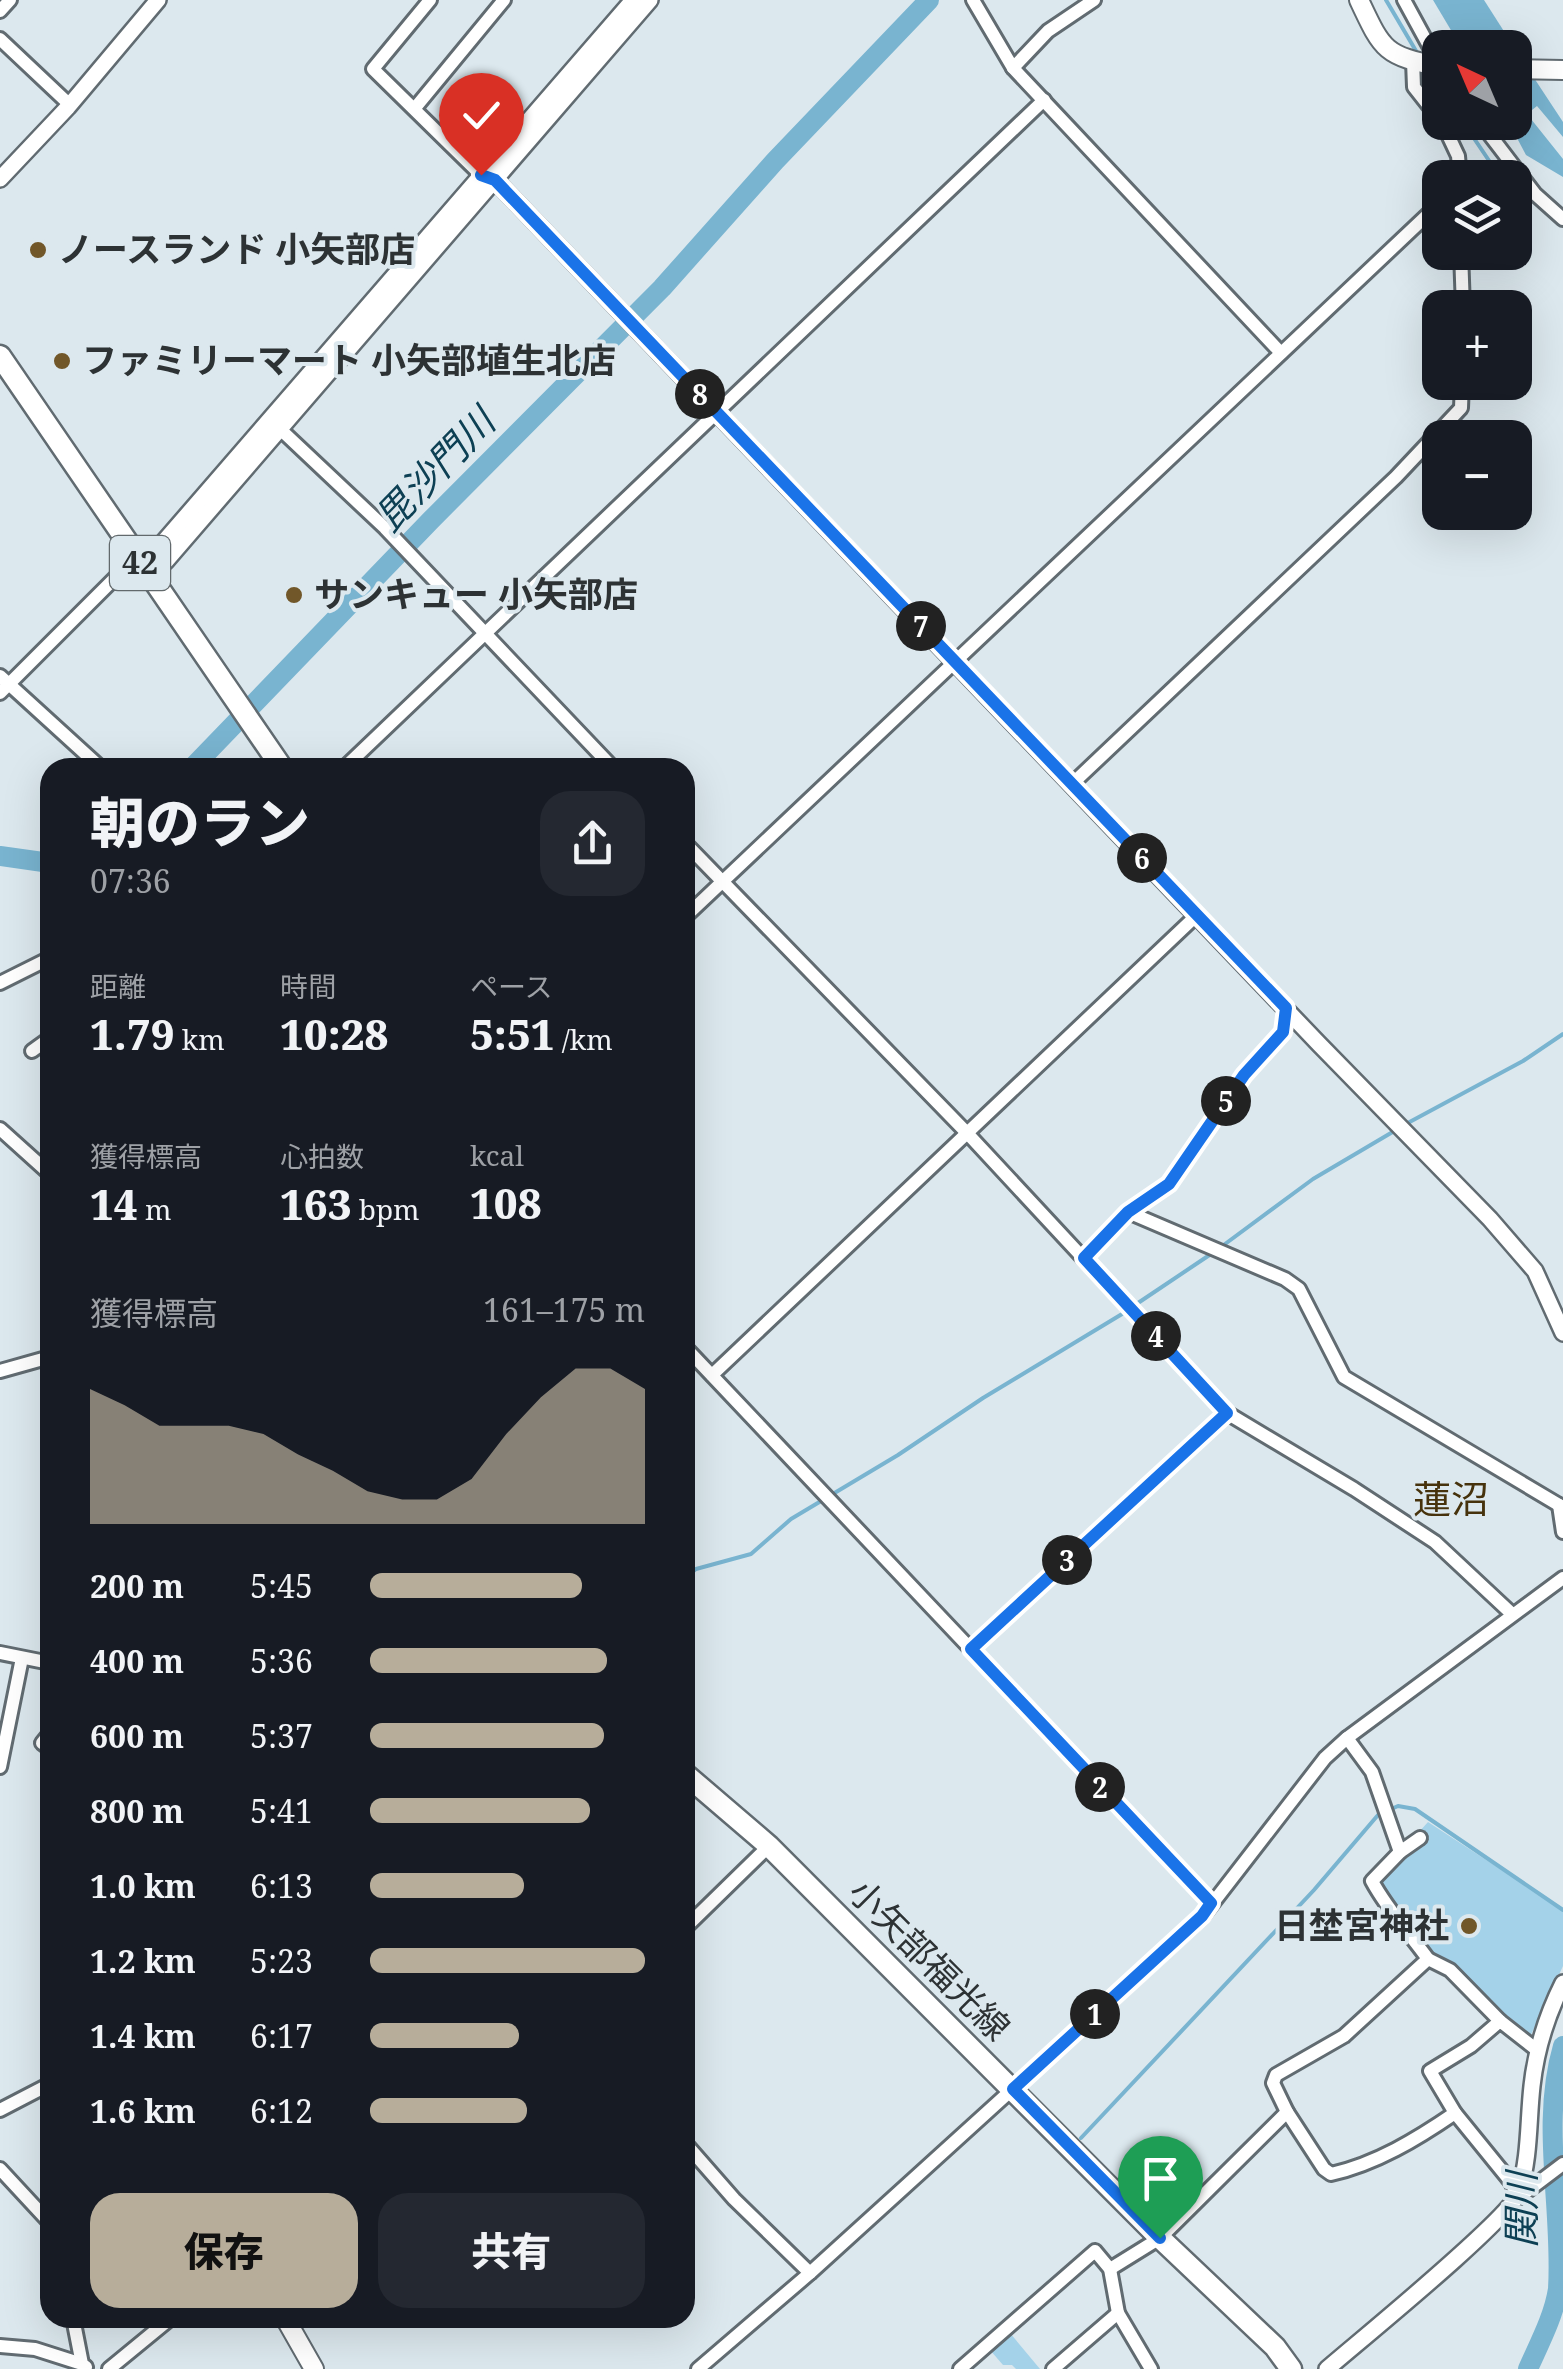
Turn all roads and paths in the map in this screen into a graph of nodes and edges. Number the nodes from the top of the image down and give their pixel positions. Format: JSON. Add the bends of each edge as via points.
{"nodes":[{"id":1,"x":10,"y":0,"type":"edge"},
{"id":2,"x":158,"y":0,"type":"edge"},
{"id":3,"x":430,"y":0,"type":"edge"},
{"id":4,"x":504,"y":0,"type":"edge"},
{"id":5,"x":633,"y":0,"type":"edge"},
{"id":6,"x":650,"y":0,"type":"edge"},
{"id":7,"x":973,"y":0,"type":"edge"},
{"id":8,"x":1094,"y":0,"type":"edge"},
{"id":9,"x":1359,"y":0,"type":"edge"},
{"id":10,"x":1404,"y":0,"type":"edge"},
{"id":11,"x":0,"y":10,"type":"edge"},
{"id":12,"x":1422,"y":34,"type":"edge"},
{"id":13,"x":0,"y":39,"type":"edge"},
{"id":14,"x":1413,"y":61,"type":"junction"},
{"id":15,"x":1422,"y":63,"type":"edge"},
{"id":16,"x":1013,"y":68,"type":"junction"},
{"id":17,"x":1532,"y":69,"type":"edge"},
{"id":18,"x":1563,"y":70,"type":"edge"},
{"id":19,"x":1422,"y":97,"type":"edge"},
{"id":20,"x":1044,"y":100,"type":"junction"},
{"id":21,"x":70,"y":105,"type":"junction"},
{"id":22,"x":415,"y":108,"type":"junction"},
{"id":23,"x":1494,"y":140,"type":"edge"},
{"id":24,"x":488,"y":178,"type":"junction"},
{"id":25,"x":0,"y":179,"type":"edge"},
{"id":26,"x":1563,"y":219,"type":"edge"},
{"id":27,"x":1422,"y":220,"type":"edge"},
{"id":28,"x":1280,"y":353,"type":"junction"},
{"id":29,"x":0,"y":356,"type":"edge"},
{"id":30,"x":1461,"y":400,"type":"edge"},
{"id":31,"x":718,"y":412,"type":"junction"},
{"id":32,"x":279,"y":428,"type":"junction"},
{"id":33,"x":136,"y":557,"type":"junction"},
{"id":34,"x":149,"y":576,"type":"junction"},
{"id":35,"x":484,"y":634,"type":"junction"},
{"id":36,"x":954,"y":661,"type":"junction"},
{"id":37,"x":3,"y":684,"type":"edge"},
{"id":38,"x":89,"y":758,"type":"edge"},
{"id":39,"x":275,"y":758,"type":"edge"},
{"id":40,"x":354,"y":758,"type":"edge"},
{"id":41,"x":603,"y":758,"type":"edge"},
{"id":42,"x":1072,"y":784,"type":"junction"},
{"id":43,"x":695,"y":853,"type":"edge"},
{"id":44,"x":722,"y":881,"type":"junction"},
{"id":45,"x":695,"y":907,"type":"edge"},
{"id":46,"x":1197,"y":915,"type":"junction"},
{"id":47,"x":40,"y":963,"type":"edge"},
{"id":48,"x":0,"y":983,"type":"edge"},
{"id":49,"x":1286,"y":1008,"type":"junction"},
{"id":50,"x":40,"y":1045,"type":"edge"},
{"id":51,"x":32,"y":1051,"type":"dead end"},
{"id":52,"x":0,"y":1129,"type":"edge"},
{"id":53,"x":968,"y":1134,"type":"junction"},
{"id":54,"x":40,"y":1165,"type":"edge"},
{"id":55,"x":1128,"y":1212,"type":"junction"},
{"id":56,"x":1084,"y":1258,"type":"junction"},
{"id":57,"x":1563,"y":1333,"type":"edge"},
{"id":58,"x":695,"y":1357,"type":"edge"},
{"id":59,"x":40,"y":1359,"type":"edge"},
{"id":60,"x":0,"y":1371,"type":"edge"},
{"id":61,"x":712,"y":1375,"type":"junction"},
{"id":62,"x":1227,"y":1413,"type":"junction"},
{"id":63,"x":1561,"y":1505,"type":"edge"},
{"id":64,"x":1563,"y":1532,"type":"edge"},
{"id":65,"x":1563,"y":1578,"type":"edge"},
{"id":66,"x":1512,"y":1614,"type":"junction"},
{"id":67,"x":971,"y":1649,"type":"junction"},
{"id":68,"x":0,"y":1653,"type":"edge"},
{"id":69,"x":22,"y":1658,"type":"junction"},
{"id":70,"x":40,"y":1661,"type":"edge"},
{"id":71,"x":4,"y":1724,"type":"edge"},
{"id":72,"x":1347,"y":1738,"type":"junction"},
{"id":73,"x":0,"y":1767,"type":"edge"},
{"id":74,"x":695,"y":1782,"type":"edge"},
{"id":75,"x":1420,"y":1838,"type":"dead end"},
{"id":76,"x":770,"y":1846,"type":"junction"},
{"id":77,"x":1400,"y":1852,"type":"junction"},
{"id":78,"x":1211,"y":1903,"type":"junction"},
{"id":79,"x":695,"y":1918,"type":"edge"},
{"id":80,"x":1428,"y":1960,"type":"junction"},
{"id":81,"x":1563,"y":1984,"type":"edge"},
{"id":82,"x":1500,"y":2021,"type":"junction"},
{"id":83,"x":1538,"y":2050,"type":"junction"},
{"id":84,"x":40,"y":2089,"type":"edge"},
{"id":85,"x":1013,"y":2089,"type":"junction"},
{"id":86,"x":0,"y":2110,"type":"edge"},
{"id":87,"x":1287,"y":2112,"type":"junction"},
{"id":88,"x":1455,"y":2114,"type":"junction"},
{"id":89,"x":695,"y":2154,"type":"edge"},
{"id":90,"x":1563,"y":2164,"type":"edge"},
{"id":91,"x":0,"y":2169,"type":"edge"},
{"id":92,"x":1518,"y":2198,"type":"junction"},
{"id":93,"x":40,"y":2212,"type":"edge"},
{"id":94,"x":1160,"y":2238,"type":"junction"},
{"id":95,"x":1110,"y":2269,"type":"junction"},
{"id":96,"x":810,"y":2272,"type":"junction"},
{"id":97,"x":1118,"y":2313,"type":"junction"},
{"id":98,"x":75,"y":2328,"type":"edge"},
{"id":99,"x":159,"y":2328,"type":"edge"},
{"id":100,"x":291,"y":2328,"type":"edge"},
{"id":101,"x":0,"y":2346,"type":"edge"},
{"id":102,"x":85,"y":2367,"type":"edge"},
{"id":103,"x":109,"y":2369,"type":"edge"},
{"id":104,"x":314,"y":2369,"type":"edge"},
{"id":105,"x":698,"y":2369,"type":"edge"},
{"id":106,"x":960,"y":2369,"type":"edge"},
{"id":107,"x":1053,"y":2369,"type":"edge"},
{"id":108,"x":1151,"y":2369,"type":"edge"},
{"id":109,"x":1290,"y":2369,"type":"edge"},
{"id":110,"x":1327,"y":2369,"type":"edge"}],
"edges":[{"from":1,"to":11,"type":"street"},
{"from":2,"to":21,"type":"street"},
{"from":3,"to":22,"type":"street","via":[[373,69]]},
{"from":4,"to":22,"type":"street"},
{"from":5,"to":24,"type":"street"},
{"from":6,"to":24,"type":"street"},
{"from":7,"to":16,"type":"street"},
{"from":8,"to":16,"type":"street","via":[[1048,31]]},
{"from":9,"to":14,"type":"main road","via":[[1380,42]]},
{"from":10,"to":12,"type":"street"},
{"from":13,"to":21,"type":"street"},
{"from":14,"to":15,"type":"main road"},
{"from":14,"to":19,"type":"street","via":[[1414,87]]},
{"from":16,"to":20,"type":"street"},
{"from":17,"to":18,"type":"main road"},
{"from":20,"to":28,"type":"street"},
{"from":20,"to":31,"type":"street"},
{"from":21,"to":25,"type":"street"},
{"from":22,"to":24,"type":"street"},
{"from":23,"to":26,"type":"street"},
{"from":24,"to":31,"type":"street"},
{"from":24,"to":32,"type":"street"},
{"from":24,"to":34,"type":"street","via":[[154,553]]},
{"from":27,"to":28,"type":"street"},
{"from":28,"to":36,"type":"street"},
{"from":29,"to":33,"type":"main road","number":"42"},
{"from":30,"to":42,"type":"street","via":[[1406,467]]},
{"from":31,"to":35,"type":"street"},
{"from":31,"to":36,"type":"street"},
{"from":32,"to":34,"type":"street"},
{"from":32,"to":35,"type":"street"},
{"from":33,"to":34,"type":"main road","number":"42"},
{"from":33,"to":37,"type":"street"},
{"from":34,"to":39,"type":"main road","number":"42"},
{"from":35,"to":40,"type":"street"},
{"from":35,"to":41,"type":"street"},
{"from":36,"to":42,"type":"street"},
{"from":36,"to":44,"type":"street"},
{"from":37,"to":38,"type":"street"},
{"from":42,"to":46,"type":"street"},
{"from":43,"to":44,"type":"street"},
{"from":44,"to":45,"type":"street"},
{"from":44,"to":53,"type":"street"},
{"from":46,"to":49,"type":"street"},
{"from":46,"to":53,"type":"street"},
{"from":47,"to":48,"type":"street"},
{"from":49,"to":55,"type":"street","via":[[1283,1032],[1244,1075],[1169,1184]]},
{"from":49,"to":57,"type":"street","via":[[1535,1271]]},
{"from":50,"to":51,"type":"street"},
{"from":52,"to":54,"type":"street"},
{"from":53,"to":56,"type":"street"},
{"from":53,"to":61,"type":"street"},
{"from":55,"to":56,"type":"street"},
{"from":55,"to":63,"type":"street","via":[[1285,1278],[1299,1289],[1344,1378]]},
{"from":56,"to":62,"type":"street"},
{"from":58,"to":61,"type":"street"},
{"from":59,"to":60,"type":"street"},
{"from":61,"to":67,"type":"street"},
{"from":62,"to":66,"type":"street","via":[[1435,1542]]},
{"from":62,"to":67,"type":"street"},
{"from":63,"to":64,"type":"street"},
{"from":65,"to":66,"type":"street"},
{"from":66,"to":72,"type":"street"},
{"from":67,"to":78,"type":"street"},
{"from":68,"to":69,"type":"street"},
{"from":69,"to":70,"type":"street"},
{"from":69,"to":71,"type":"street"},
{"from":71,"to":73,"type":"street"},
{"from":72,"to":77,"type":"street","via":[[1372,1772]]},
{"from":72,"to":78,"type":"street"},
{"from":74,"to":76,"type":"main road","name":"小矢部福光線"},
{"from":75,"to":77,"type":"street"},
{"from":76,"to":79,"type":"street"},
{"from":76,"to":85,"type":"main road","name":"小矢部福光線"},
{"from":77,"to":80,"type":"street","via":[[1372,1880]]},
{"from":78,"to":85,"type":"street"},
{"from":80,"to":82,"type":"street","via":[[1450,1970]]},
{"from":80,"to":87,"type":"street","via":[[1344,2036],[1276,2076]]},
{"from":81,"to":83,"type":"street"},
{"from":82,"to":83,"type":"street"},
{"from":82,"to":88,"type":"street","via":[[1430,2071]]},
{"from":83,"to":92,"type":"street"},
{"from":84,"to":86,"type":"street"},
{"from":85,"to":94,"type":"main road","name":"小矢部福光線"},
{"from":85,"to":96,"type":"street"},
{"from":87,"to":88,"type":"street","via":[[1331,2174],[1412,2142]]},
{"from":87,"to":94,"type":"street"},
{"from":88,"to":92,"type":"street"},
{"from":89,"to":96,"type":"street"},
{"from":90,"to":92,"type":"street"},
{"from":91,"to":93,"type":"street"},
{"from":92,"to":110,"type":"street"},
{"from":94,"to":95,"type":"street"},
{"from":94,"to":109,"type":"main road","name":"小矢部福光線"},
{"from":95,"to":97,"type":"street"},
{"from":95,"to":106,"type":"street","via":[[1094,2252]]},
{"from":96,"to":105,"type":"street"},
{"from":97,"to":107,"type":"street"},
{"from":97,"to":108,"type":"street"},
{"from":98,"to":102,"type":"street"},
{"from":99,"to":103,"type":"street"},
{"from":100,"to":104,"type":"main road"},
{"from":101,"to":102,"type":"street","via":[[36,2349]]}]}
